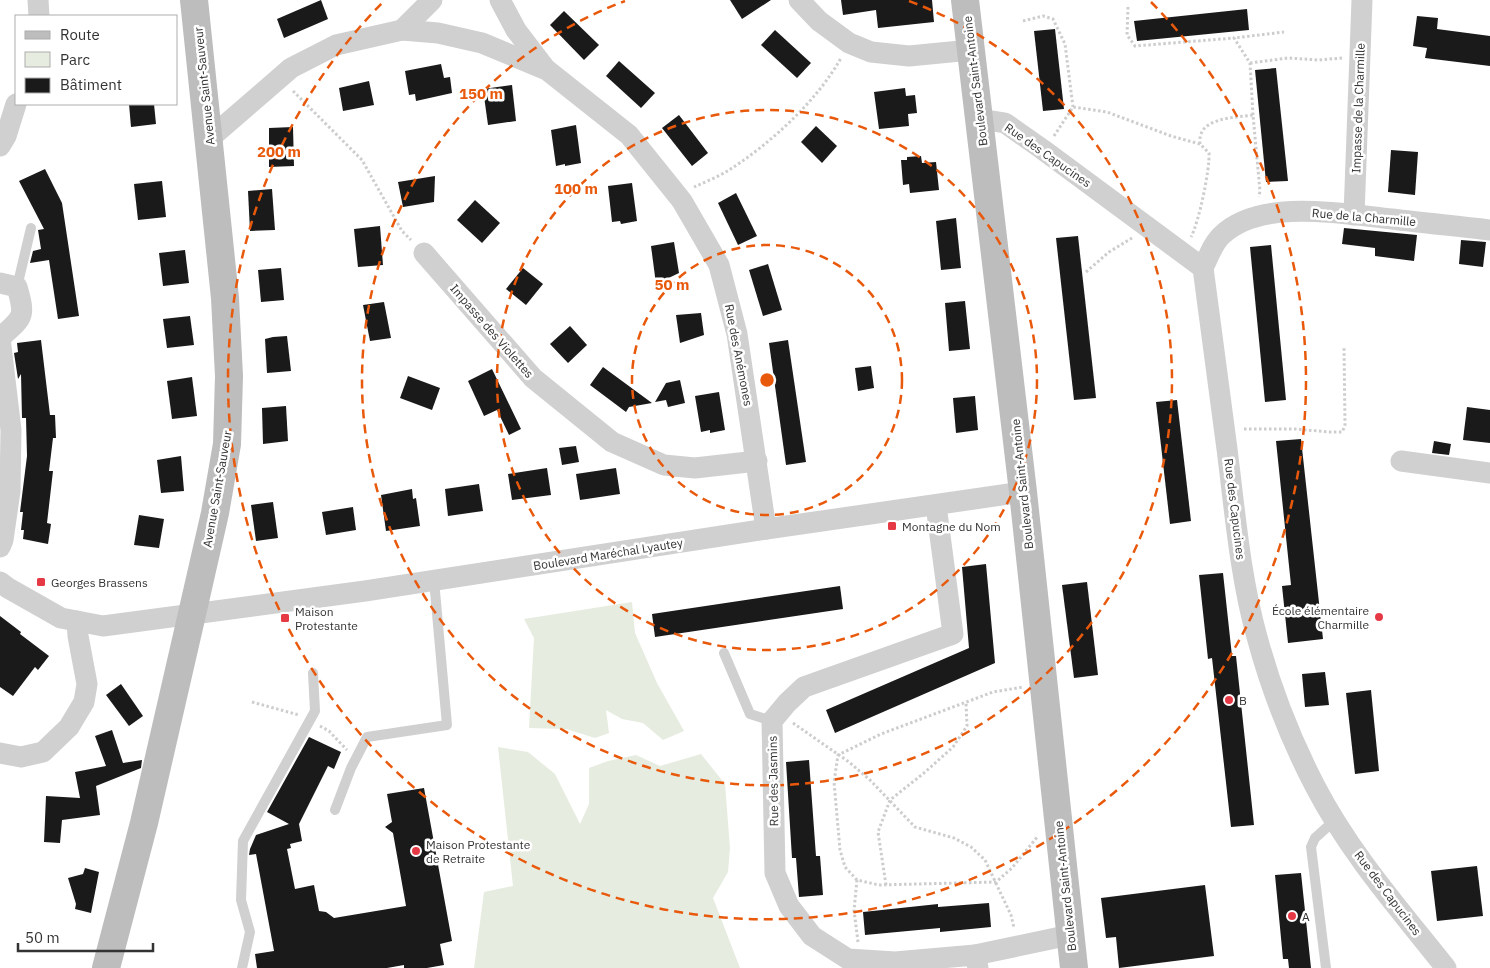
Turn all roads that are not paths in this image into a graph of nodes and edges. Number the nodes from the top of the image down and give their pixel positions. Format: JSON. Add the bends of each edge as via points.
{"nodes":[{"id":1,"x":38,"y":0,"type":"edge"},
{"id":2,"x":194,"y":0,"type":"edge"},
{"id":3,"x":432,"y":0,"type":"edge"},
{"id":4,"x":500,"y":0,"type":"edge"},
{"id":5,"x":799,"y":0,"type":"edge"},
{"id":6,"x":965,"y":0,"type":"edge"},
{"id":7,"x":1362,"y":0,"type":"edge"},
{"id":8,"x":39,"y":15,"type":"edge"},
{"id":9,"x":402,"y":30,"type":"junction"},
{"id":10,"x":971,"y":50,"type":"junction"},
{"id":11,"x":547,"y":70,"type":"junction"},
{"id":12,"x":16,"y":105,"type":"edge"},
{"id":13,"x":980,"y":119,"type":"junction"},
{"id":14,"x":209,"y":139,"type":"junction"},
{"id":15,"x":0,"y":146,"type":"edge"},
{"id":16,"x":1354,"y":216,"type":"junction"},
{"id":17,"x":31,"y":228,"type":"dead end"},
{"id":18,"x":1490,"y":230,"type":"edge"},
{"id":19,"x":424,"y":253,"type":"road end"},
{"id":20,"x":1203,"y":268,"type":"junction"},
{"id":21,"x":9,"y":285,"type":"edge"},
{"id":22,"x":1401,"y":460,"type":"dead end"},
{"id":23,"x":757,"y":461,"type":"junction"},
{"id":24,"x":1490,"y":473,"type":"edge"},
{"id":25,"x":1023,"y":492,"type":"junction"},
{"id":26,"x":936,"y":504,"type":"junction"},
{"id":27,"x":766,"y":529,"type":"junction"},
{"id":28,"x":0,"y":547,"type":"edge"},
{"id":29,"x":434,"y":580,"type":"junction"},
{"id":30,"x":0,"y":582,"type":"edge"},
{"id":31,"x":192,"y":614,"type":"junction"},
{"id":32,"x":77,"y":621,"type":"junction"},
{"id":33,"x":724,"y":653,"type":"dead end"},
{"id":34,"x":313,"y":673,"type":"dead end"},
{"id":35,"x":772,"y":721,"type":"junction"},
{"id":36,"x":0,"y":753,"type":"edge"},
{"id":37,"x":335,"y":810,"type":"dead end"},
{"id":38,"x":1335,"y":820,"type":"junction"},
{"id":39,"x":1070,"y":935,"type":"junction"},
{"id":40,"x":976,"y":962,"type":"edge"},
{"id":41,"x":106,"y":968,"type":"edge"},
{"id":42,"x":242,"y":968,"type":"edge"},
{"id":43,"x":1074,"y":968,"type":"edge"},
{"id":44,"x":1326,"y":968,"type":"edge"},
{"id":45,"x":1446,"y":968,"type":"edge"}],
"edges":[{"from":1,"to":8,"type":"street"},
{"from":2,"to":14,"type":"street","name":"Avenue Saint-Sauveur"},
{"from":3,"to":9,"type":"street"},
{"from":4,"to":11,"type":"street","name":"Rue des Anémones","via":[[516,30]]},
{"from":5,"to":10,"type":"street","via":[[819,21],[849,43],[871,52],[908,56]]},
{"from":6,"to":10,"type":"street","name":"Boulevard Saint-Antoine"},
{"from":7,"to":16,"type":"street","name":"Impasse de la Charmille"},
{"from":9,"to":11,"type":"street","name":"Rue des Anémones","via":[[438,33],[482,43]]},
{"from":9,"to":14,"type":"street","name":"Rue des Anémones","via":[[336,45],[291,68]]},
{"from":10,"to":13,"type":"street","name":"Boulevard Saint-Antoine"},
{"from":11,"to":23,"type":"street","name":"Rue des Anémones","via":[[629,135],[678,195],[719,266],[737,334]]},
{"from":12,"to":15,"type":"street"},
{"from":13,"to":20,"type":"street","name":"Rue des Capucines","via":[[1005,123]]},
{"from":13,"to":25,"type":"street","name":"Boulevard Saint-Antoine"},
{"from":14,"to":31,"type":"street","name":"Avenue Saint-Sauveur","via":[[230,376],[227,444]]},
{"from":16,"to":18,"type":"street","name":"Rue de la Charmille"},
{"from":16,"to":20,"type":"street","name":"Rue de la Charmille","via":[[1304,212],[1258,217],[1221,236]]},
{"from":17,"to":21,"type":"lane"},
{"from":19,"to":23,"type":"street","name":"Impasse des Violettes","via":[[533,378],[612,442],[664,465],[696,468]]},
{"from":20,"to":38,"type":"street","name":"Rue des Capucines","via":[[1242,562],[1256,636],[1294,744]]},
{"from":21,"to":28,"type":"street","via":[[23,308],[19,321],[0,338],[11,430],[10,491]]},
{"from":22,"to":24,"type":"street"},
{"from":23,"to":27,"type":"street","name":"Rue des Anémones"},
{"from":25,"to":26,"type":"street","name":"Boulevard Maréchal Lyautey"},
{"from":25,"to":39,"type":"street","name":"Boulevard Saint-Antoine"},
{"from":26,"to":27,"type":"street","name":"Boulevard Maréchal Lyautey"},
{"from":26,"to":35,"type":"street","name":"Rue des Jasmins","via":[[953,634],[804,688]]},
{"from":27,"to":29,"type":"street","name":"Boulevard Maréchal Lyautey"},
{"from":29,"to":31,"type":"street","name":"Boulevard Maréchal Lyautey"},
{"from":29,"to":37,"type":"lane","via":[[447,725],[367,737]]},
{"from":30,"to":32,"type":"street","name":"Boulevard Maréchal Lyautey","via":[[61,618]]},
{"from":31,"to":32,"type":"street","name":"Boulevard Maréchal Lyautey","via":[[103,626]]},
{"from":31,"to":41,"type":"street","name":"Avenue Saint-Sauveur","via":[[144,823]]},
{"from":32,"to":36,"type":"street","via":[[87,684],[84,702],[69,727],[42,752],[21,757]]},
{"from":33,"to":35,"type":"lane","via":[[750,714]]},
{"from":34,"to":42,"type":"lane","via":[[315,711],[243,840],[241,900],[250,932]]},
{"from":35,"to":40,"type":"street","name":"Rue des Jasmins","via":[[775,873],[790,906],[812,936],[848,958],[860,960]]},
{"from":38,"to":44,"type":"lane","via":[[1315,838],[1311,847]]},
{"from":38,"to":45,"type":"street","name":"Rue des Capucines"},
{"from":39,"to":40,"type":"street","name":"Rue des Jasmins","via":[[1018,946]]},
{"from":39,"to":43,"type":"street","name":"Boulevard Saint-Antoine"}]}
